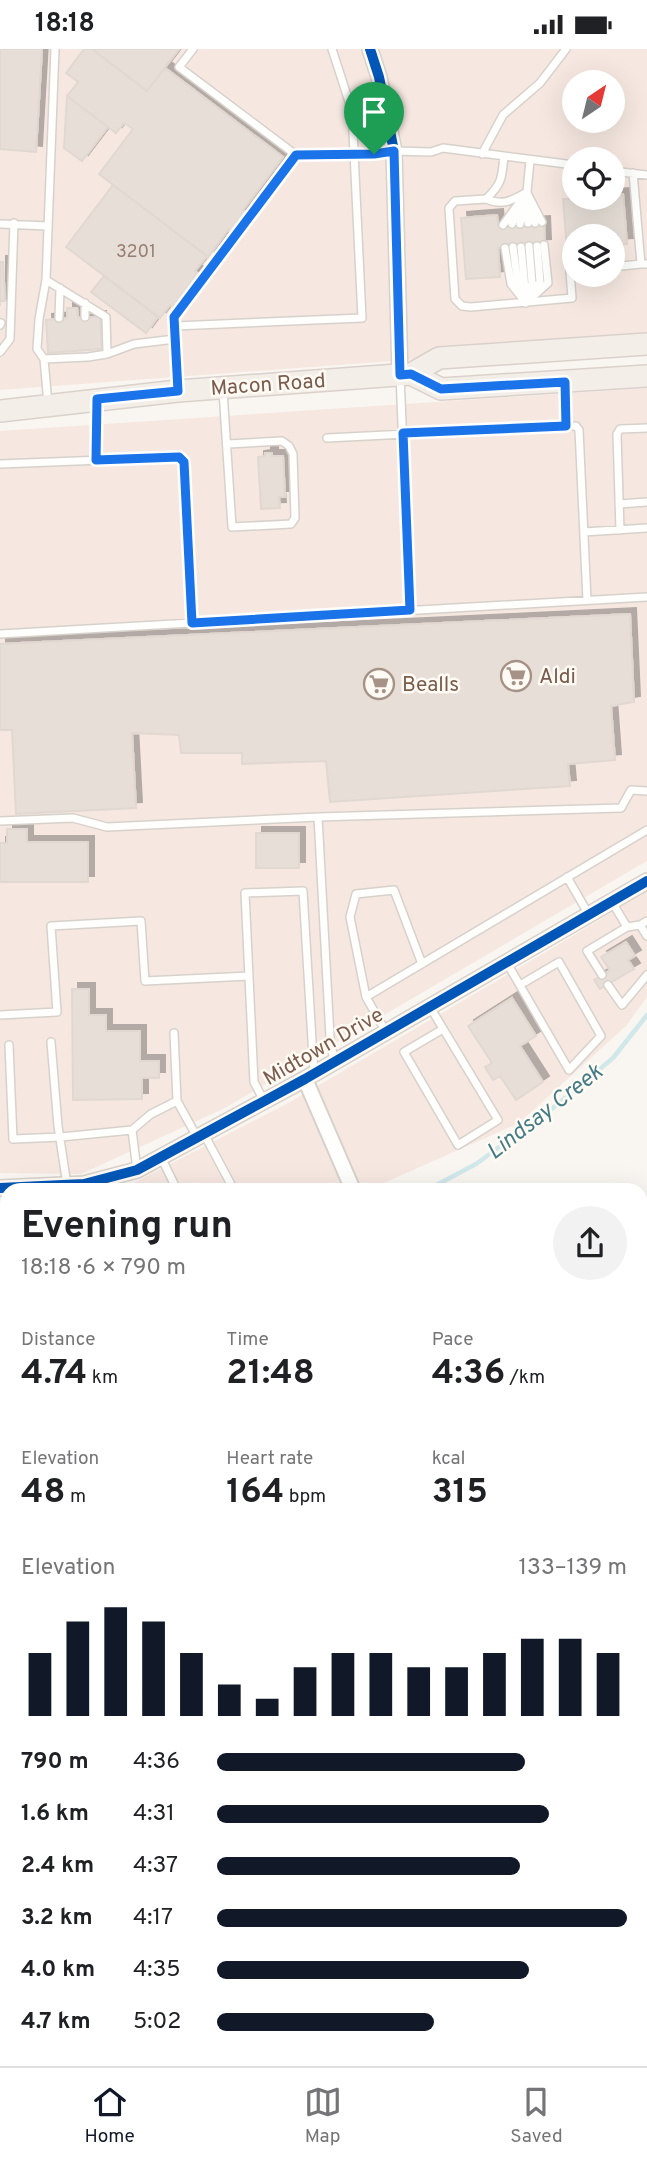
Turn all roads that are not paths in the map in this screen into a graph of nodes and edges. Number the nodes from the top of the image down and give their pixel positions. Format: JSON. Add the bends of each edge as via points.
{"nodes":[{"id":1,"x":55,"y":49,"type":"edge"},
{"id":2,"x":193,"y":49,"type":"edge"},
{"id":3,"x":332,"y":49,"type":"edge"},
{"id":4,"x":370,"y":49,"type":"edge"},
{"id":5,"x":566,"y":49,"type":"edge"},
{"id":6,"x":394,"y":151,"type":"junction"},
{"id":7,"x":355,"y":154,"type":"junction"},
{"id":8,"x":482,"y":154,"type":"junction"},
{"id":9,"x":296,"y":155,"type":"junction"},
{"id":10,"x":504,"y":156,"type":"junction"},
{"id":11,"x":530,"y":160,"type":"junction"},
{"id":12,"x":562,"y":164,"type":"edge"},
{"id":13,"x":625,"y":172,"type":"edge"},
{"id":14,"x":633,"y":173,"type":"junction"},
{"id":15,"x":647,"y":175,"type":"edge"},
{"id":16,"x":527,"y":193,"type":"junction"},
{"id":17,"x":486,"y":199,"type":"junction"},
{"id":18,"x":14,"y":223,"type":"junction"},
{"id":19,"x":523,"y":223,"type":"junction"},
{"id":20,"x":0,"y":224,"type":"edge"},
{"id":21,"x":48,"y":226,"type":"junction"},
{"id":22,"x":525,"y":247,"type":"junction"},
{"id":23,"x":644,"y":264,"type":"edge"},
{"id":24,"x":625,"y":266,"type":"edge"},
{"id":25,"x":46,"y":280,"type":"junction"},
{"id":26,"x":571,"y":287,"type":"edge"},
{"id":27,"x":60,"y":288,"type":"junction"},
{"id":28,"x":85,"y":303,"type":"junction"},
{"id":29,"x":526,"y":303,"type":"junction"},
{"id":30,"x":85,"y":317,"type":"dead end"},
{"id":31,"x":60,"y":319,"type":"dead end"},
{"id":32,"x":2,"y":323,"type":"edge"},
{"id":33,"x":174,"y":326,"type":"junction"},
{"id":34,"x":175,"y":339,"type":"junction"},
{"id":35,"x":647,"y":344,"type":"edge"},
{"id":36,"x":0,"y":352,"type":"edge"},
{"id":37,"x":107,"y":353,"type":"junction"},
{"id":38,"x":44,"y":359,"type":"junction"},
{"id":39,"x":406,"y":375,"type":"junction"},
{"id":40,"x":647,"y":376,"type":"edge"},
{"id":41,"x":565,"y":382,"type":"junction"},
{"id":42,"x":223,"y":387,"type":"junction"},
{"id":43,"x":178,"y":391,"type":"junction"},
{"id":44,"x":97,"y":399,"type":"junction"},
{"id":45,"x":48,"y":405,"type":"junction"},
{"id":46,"x":0,"y":411,"type":"edge"},
{"id":47,"x":566,"y":426,"type":"junction"},
{"id":48,"x":647,"y":428,"type":"edge"},
{"id":49,"x":403,"y":433,"type":"junction"},
{"id":50,"x":327,"y":438,"type":"dead end"},
{"id":51,"x":228,"y":444,"type":"junction"},
{"id":52,"x":96,"y":460,"type":"junction"},
{"id":53,"x":0,"y":464,"type":"edge"},
{"id":54,"x":647,"y":502,"type":"edge"},
{"id":55,"x":619,"y":504,"type":"junction"},
{"id":56,"x":647,"y":529,"type":"edge"},
{"id":57,"x":620,"y":530,"type":"junction"},
{"id":58,"x":584,"y":532,"type":"junction"},
{"id":59,"x":647,"y":597,"type":"edge"},
{"id":60,"x":587,"y":600,"type":"junction"},
{"id":61,"x":410,"y":610,"type":"junction"},
{"id":62,"x":192,"y":623,"type":"junction"},
{"id":63,"x":0,"y":634,"type":"edge"},
{"id":64,"x":647,"y":791,"type":"edge"},
{"id":65,"x":318,"y":817,"type":"junction"},
{"id":66,"x":0,"y":821,"type":"edge"},
{"id":67,"x":647,"y":830,"type":"edge"},
{"id":68,"x":567,"y":877,"type":"junction"},
{"id":69,"x":647,"y":881,"type":"edge"},
{"id":70,"x":611,"y":902,"type":"junction"},
{"id":71,"x":589,"y":915,"type":"junction"},
{"id":72,"x":644,"y":923,"type":"edge"},
{"id":73,"x":627,"y":927,"type":"junction"},
{"id":74,"x":647,"y":936,"type":"edge"},
{"id":75,"x":507,"y":963,"type":"junction"},
{"id":76,"x":422,"y":964,"type":"junction"},
{"id":77,"x":602,"y":975,"type":"dead end"},
{"id":78,"x":647,"y":975,"type":"edge"},
{"id":79,"x":249,"y":976,"type":"junction"},
{"id":80,"x":520,"y":985,"type":"junction"},
{"id":81,"x":608,"y":985,"type":"dead end"},
{"id":82,"x":366,"y":997,"type":"junction"},
{"id":83,"x":430,"y":1007,"type":"junction"},
{"id":84,"x":0,"y":1015,"type":"edge"},
{"id":85,"x":443,"y":1029,"type":"junction"},
{"id":86,"x":174,"y":1033,"type":"dead end"},
{"id":87,"x":386,"y":1033,"type":"junction"},
{"id":88,"x":51,"y":1042,"type":"dead end"},
{"id":89,"x":9,"y":1045,"type":"dead end"},
{"id":90,"x":334,"y":1063,"type":"junction"},
{"id":91,"x":310,"y":1077,"type":"junction"},
{"id":92,"x":0,"y":1079,"type":"edge"},
{"id":93,"x":10,"y":1079,"type":"junction"},
{"id":94,"x":177,"y":1101,"type":"junction"},
{"id":95,"x":265,"y":1101,"type":"junction"},
{"id":96,"x":132,"y":1130,"type":"junction"},
{"id":97,"x":201,"y":1136,"type":"junction"},
{"id":98,"x":61,"y":1137,"type":"junction"},
{"id":99,"x":161,"y":1157,"type":"junction"},
{"id":100,"x":136,"y":1170,"type":"junction"},
{"id":101,"x":67,"y":1183,"type":"edge"},
{"id":102,"x":88,"y":1183,"type":"edge"},
{"id":103,"x":174,"y":1183,"type":"edge"},
{"id":104,"x":229,"y":1183,"type":"edge"},
{"id":105,"x":350,"y":1183,"type":"edge"}],
"edges":[{"from":1,"to":21,"type":"lane"},
{"from":2,"to":9,"type":"lane","via":[[179,67]]},
{"from":3,"to":7,"type":"lane","via":[[352,111]]},
{"from":4,"to":6,"type":"street"},
{"from":5,"to":8,"type":"lane","via":[[540,83],[503,115]]},
{"from":6,"to":7,"type":"lane"},
{"from":6,"to":8,"type":"lane","via":[[443,148]]},
{"from":6,"to":39,"type":"street"},
{"from":7,"to":9,"type":"lane"},
{"from":7,"to":33,"type":"lane","via":[[362,319]]},
{"from":8,"to":10,"type":"lane"},
{"from":9,"to":33,"type":"lane","via":[[174,317]]},
{"from":10,"to":11,"type":"lane"},
{"from":10,"to":17,"type":"lane","via":[[502,180]]},
{"from":11,"to":12,"type":"lane"},
{"from":11,"to":16,"type":"lane"},
{"from":13,"to":14,"type":"lane"},
{"from":14,"to":15,"type":"lane"},
{"from":14,"to":23,"type":"lane"},
{"from":16,"to":17,"type":"lane","via":[[507,204]]},
{"from":16,"to":19,"type":"lane"},
{"from":16,"to":19,"type":"lane"},
{"from":16,"to":19,"type":"lane"},
{"from":17,"to":29,"type":"lane","via":[[455,201],[449,208],[454,299],[471,307]]},
{"from":18,"to":20,"type":"lane"},
{"from":18,"to":21,"type":"lane"},
{"from":18,"to":32,"type":"lane"},
{"from":21,"to":25,"type":"lane"},
{"from":22,"to":29,"type":"lane"},
{"from":22,"to":29,"type":"lane","via":[[540,282]]},
{"from":22,"to":29,"type":"lane","via":[[511,284]]},
{"from":23,"to":24,"type":"lane"},
{"from":25,"to":27,"type":"lane"},
{"from":25,"to":38,"type":"lane","via":[[37,349]]},
{"from":26,"to":29,"type":"lane","via":[[572,298]]},
{"from":27,"to":28,"type":"lane"},
{"from":27,"to":31,"type":"lane"},
{"from":28,"to":30,"type":"lane"},
{"from":28,"to":37,"type":"lane","via":[[106,317]]},
{"from":32,"to":36,"type":"lane","via":[[10,339]]},
{"from":33,"to":34,"type":"lane"},
{"from":34,"to":37,"type":"lane"},
{"from":34,"to":43,"type":"lane"},
{"from":35,"to":39,"type":"main road","name":"Macon Road","via":[[439,358]]},
{"from":37,"to":38,"type":"lane"},
{"from":38,"to":45,"type":"lane"},
{"from":39,"to":41,"type":"main road","name":"Macon Road","via":[[441,389]]},
{"from":39,"to":42,"type":"main road","name":"Macon Road"},
{"from":39,"to":49,"type":"lane"},
{"from":40,"to":41,"type":"main road","name":"Macon Road"},
{"from":41,"to":47,"type":"lane"},
{"from":42,"to":43,"type":"main road","name":"Macon Road"},
{"from":42,"to":51,"type":"lane"},
{"from":43,"to":44,"type":"main road","name":"Macon Road"},
{"from":44,"to":45,"type":"main road","name":"Macon Road"},
{"from":44,"to":52,"type":"lane"},
{"from":45,"to":46,"type":"main road","name":"Macon Road"},
{"from":47,"to":49,"type":"lane"},
{"from":47,"to":58,"type":"lane","via":[[579,430]]},
{"from":48,"to":55,"type":"lane","via":[[620,429],[617,434]]},
{"from":49,"to":50,"type":"lane"},
{"from":49,"to":61,"type":"lane"},
{"from":51,"to":51,"type":"lane","via":[[232,527],[290,524],[295,518],[289,446],[282,441]]},
{"from":52,"to":53,"type":"lane"},
{"from":52,"to":62,"type":"lane","via":[[179,457],[184,462]]},
{"from":54,"to":55,"type":"lane"},
{"from":55,"to":57,"type":"lane"},
{"from":56,"to":57,"type":"lane"},
{"from":57,"to":58,"type":"lane"},
{"from":58,"to":60,"type":"lane"},
{"from":59,"to":60,"type":"lane"},
{"from":60,"to":61,"type":"lane"},
{"from":61,"to":62,"type":"lane"},
{"from":62,"to":63,"type":"lane"},
{"from":64,"to":65,"type":"lane","via":[[631,790],[621,808]]},
{"from":65,"to":66,"type":"lane","via":[[107,827],[73,818]]},
{"from":65,"to":90,"type":"lane"},
{"from":67,"to":68,"type":"lane"},
{"from":68,"to":71,"type":"lane"},
{"from":68,"to":76,"type":"lane"},
{"from":69,"to":70,"type":"street","name":"Midtown Drive"},
{"from":70,"to":71,"type":"street","name":"Midtown Drive"},
{"from":70,"to":73,"type":"lane"},
{"from":71,"to":75,"type":"street","name":"Midtown Drive"},
{"from":72,"to":73,"type":"lane"},
{"from":72,"to":74,"type":"lane"},
{"from":73,"to":77,"type":"lane","via":[[587,951]]},
{"from":75,"to":80,"type":"lane"},
{"from":75,"to":83,"type":"street","name":"Midtown Drive"},
{"from":76,"to":82,"type":"lane"},
{"from":76,"to":82,"type":"lane","via":[[394,890],[356,894],[350,917]]},
{"from":78,"to":81,"type":"lane","via":[[622,1005]]},
{"from":79,"to":84,"type":"lane","via":[[145,981],[141,921],[51,926],[57,1012]]},
{"from":79,"to":91,"type":"lane","via":[[245,893],[303,891]]},
{"from":79,"to":95,"type":"lane","via":[[254,1081]]},
{"from":80,"to":80,"type":"lane","via":[[556,1049],[569,1070],[601,1036],[559,962]]},
{"from":82,"to":87,"type":"lane"},
{"from":83,"to":85,"type":"lane"},
{"from":83,"to":87,"type":"street","name":"Midtown Drive"},
{"from":85,"to":85,"type":"lane","via":[[404,1052],[458,1145],[498,1120]]},
{"from":86,"to":94,"type":"lane"},
{"from":87,"to":90,"type":"street","name":"Midtown Drive"},
{"from":88,"to":98,"type":"lane"},
{"from":89,"to":93,"type":"lane"},
{"from":90,"to":91,"type":"street","name":"Midtown Drive"},
{"from":91,"to":95,"type":"street","name":"Midtown Drive"},
{"from":91,"to":105,"type":"street"},
{"from":92,"to":93,"type":"lane"},
{"from":93,"to":98,"type":"lane","via":[[13,1139]]},
{"from":94,"to":96,"type":"lane"},
{"from":94,"to":97,"type":"lane"},
{"from":95,"to":97,"type":"street","name":"Midtown Drive"},
{"from":96,"to":98,"type":"lane"},
{"from":96,"to":100,"type":"lane"},
{"from":97,"to":99,"type":"street","name":"Midtown Drive"},
{"from":97,"to":104,"type":"lane"},
{"from":98,"to":101,"type":"lane"},
{"from":99,"to":100,"type":"street","name":"Midtown Drive"},
{"from":99,"to":103,"type":"lane"},
{"from":100,"to":102,"type":"street","name":"Midtown Drive"}]}
